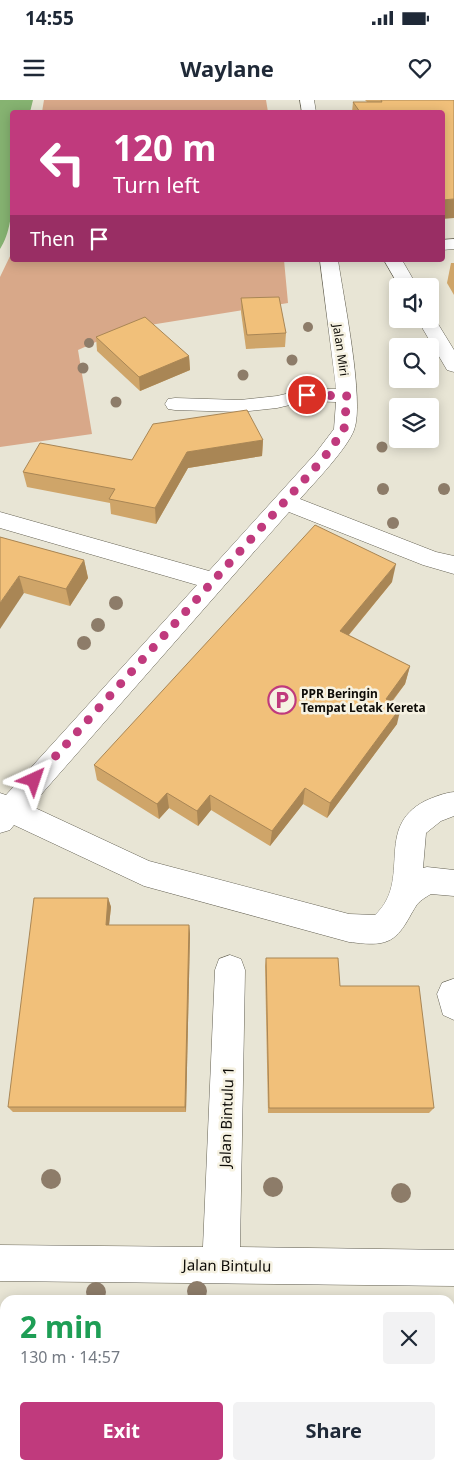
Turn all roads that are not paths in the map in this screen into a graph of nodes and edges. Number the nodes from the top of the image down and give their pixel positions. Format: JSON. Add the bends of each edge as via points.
{"nodes":[{"id":1,"x":329,"y":262,"type":"edge"},
{"id":2,"x":393,"y":262,"type":"edge"},
{"id":3,"x":403,"y":278,"type":"edge"},
{"id":4,"x":431,"y":328,"type":"edge"},
{"id":5,"x":454,"y":366,"type":"edge"},
{"id":6,"x":347,"y":396,"type":"junction"},
{"id":7,"x":175,"y":404,"type":"dead end"},
{"id":8,"x":285,"y":502,"type":"junction"},
{"id":9,"x":0,"y":520,"type":"edge"},
{"id":10,"x":454,"y":566,"type":"edge"},
{"id":11,"x":214,"y":581,"type":"junction"},
{"id":12,"x":454,"y":804,"type":"edge"},
{"id":13,"x":3,"y":812,"type":"edge"},
{"id":14,"x":454,"y":883,"type":"edge"},
{"id":15,"x":405,"y":896,"type":"junction"},
{"id":16,"x":230,"y":970,"type":"dead end"},
{"id":17,"x":0,"y":1262,"type":"edge"},
{"id":18,"x":221,"y":1265,"type":"junction"},
{"id":19,"x":454,"y":1268,"type":"edge"}],
"edges":[{"from":1,"to":6,"type":"street","name":"Jalan Miri"},
{"from":2,"to":3,"type":"street"},
{"from":4,"to":5,"type":"street"},
{"from":6,"to":7,"type":"street","via":[[307,395],[240,406]]},
{"from":6,"to":8,"type":"street","name":"Jalan Miri","via":[[344,430]]},
{"from":8,"to":10,"type":"street"},
{"from":8,"to":11,"type":"street","name":"Jalan Miri"},
{"from":9,"to":11,"type":"street"},
{"from":11,"to":13,"type":"street","name":"Jalan Miri"},
{"from":12,"to":15,"type":"street","via":[[446,803],[427,814],[413,828]]},
{"from":13,"to":15,"type":"street","via":[[144,873],[349,928],[381,929],[398,914]]},
{"from":14,"to":15,"type":"street","via":[[428,880]]},
{"from":16,"to":18,"type":"street","name":"Jalan Bintulu 1"},
{"from":17,"to":18,"type":"street","name":"Jalan Bintulu"},
{"from":18,"to":19,"type":"street","name":"Jalan Bintulu"}]}
